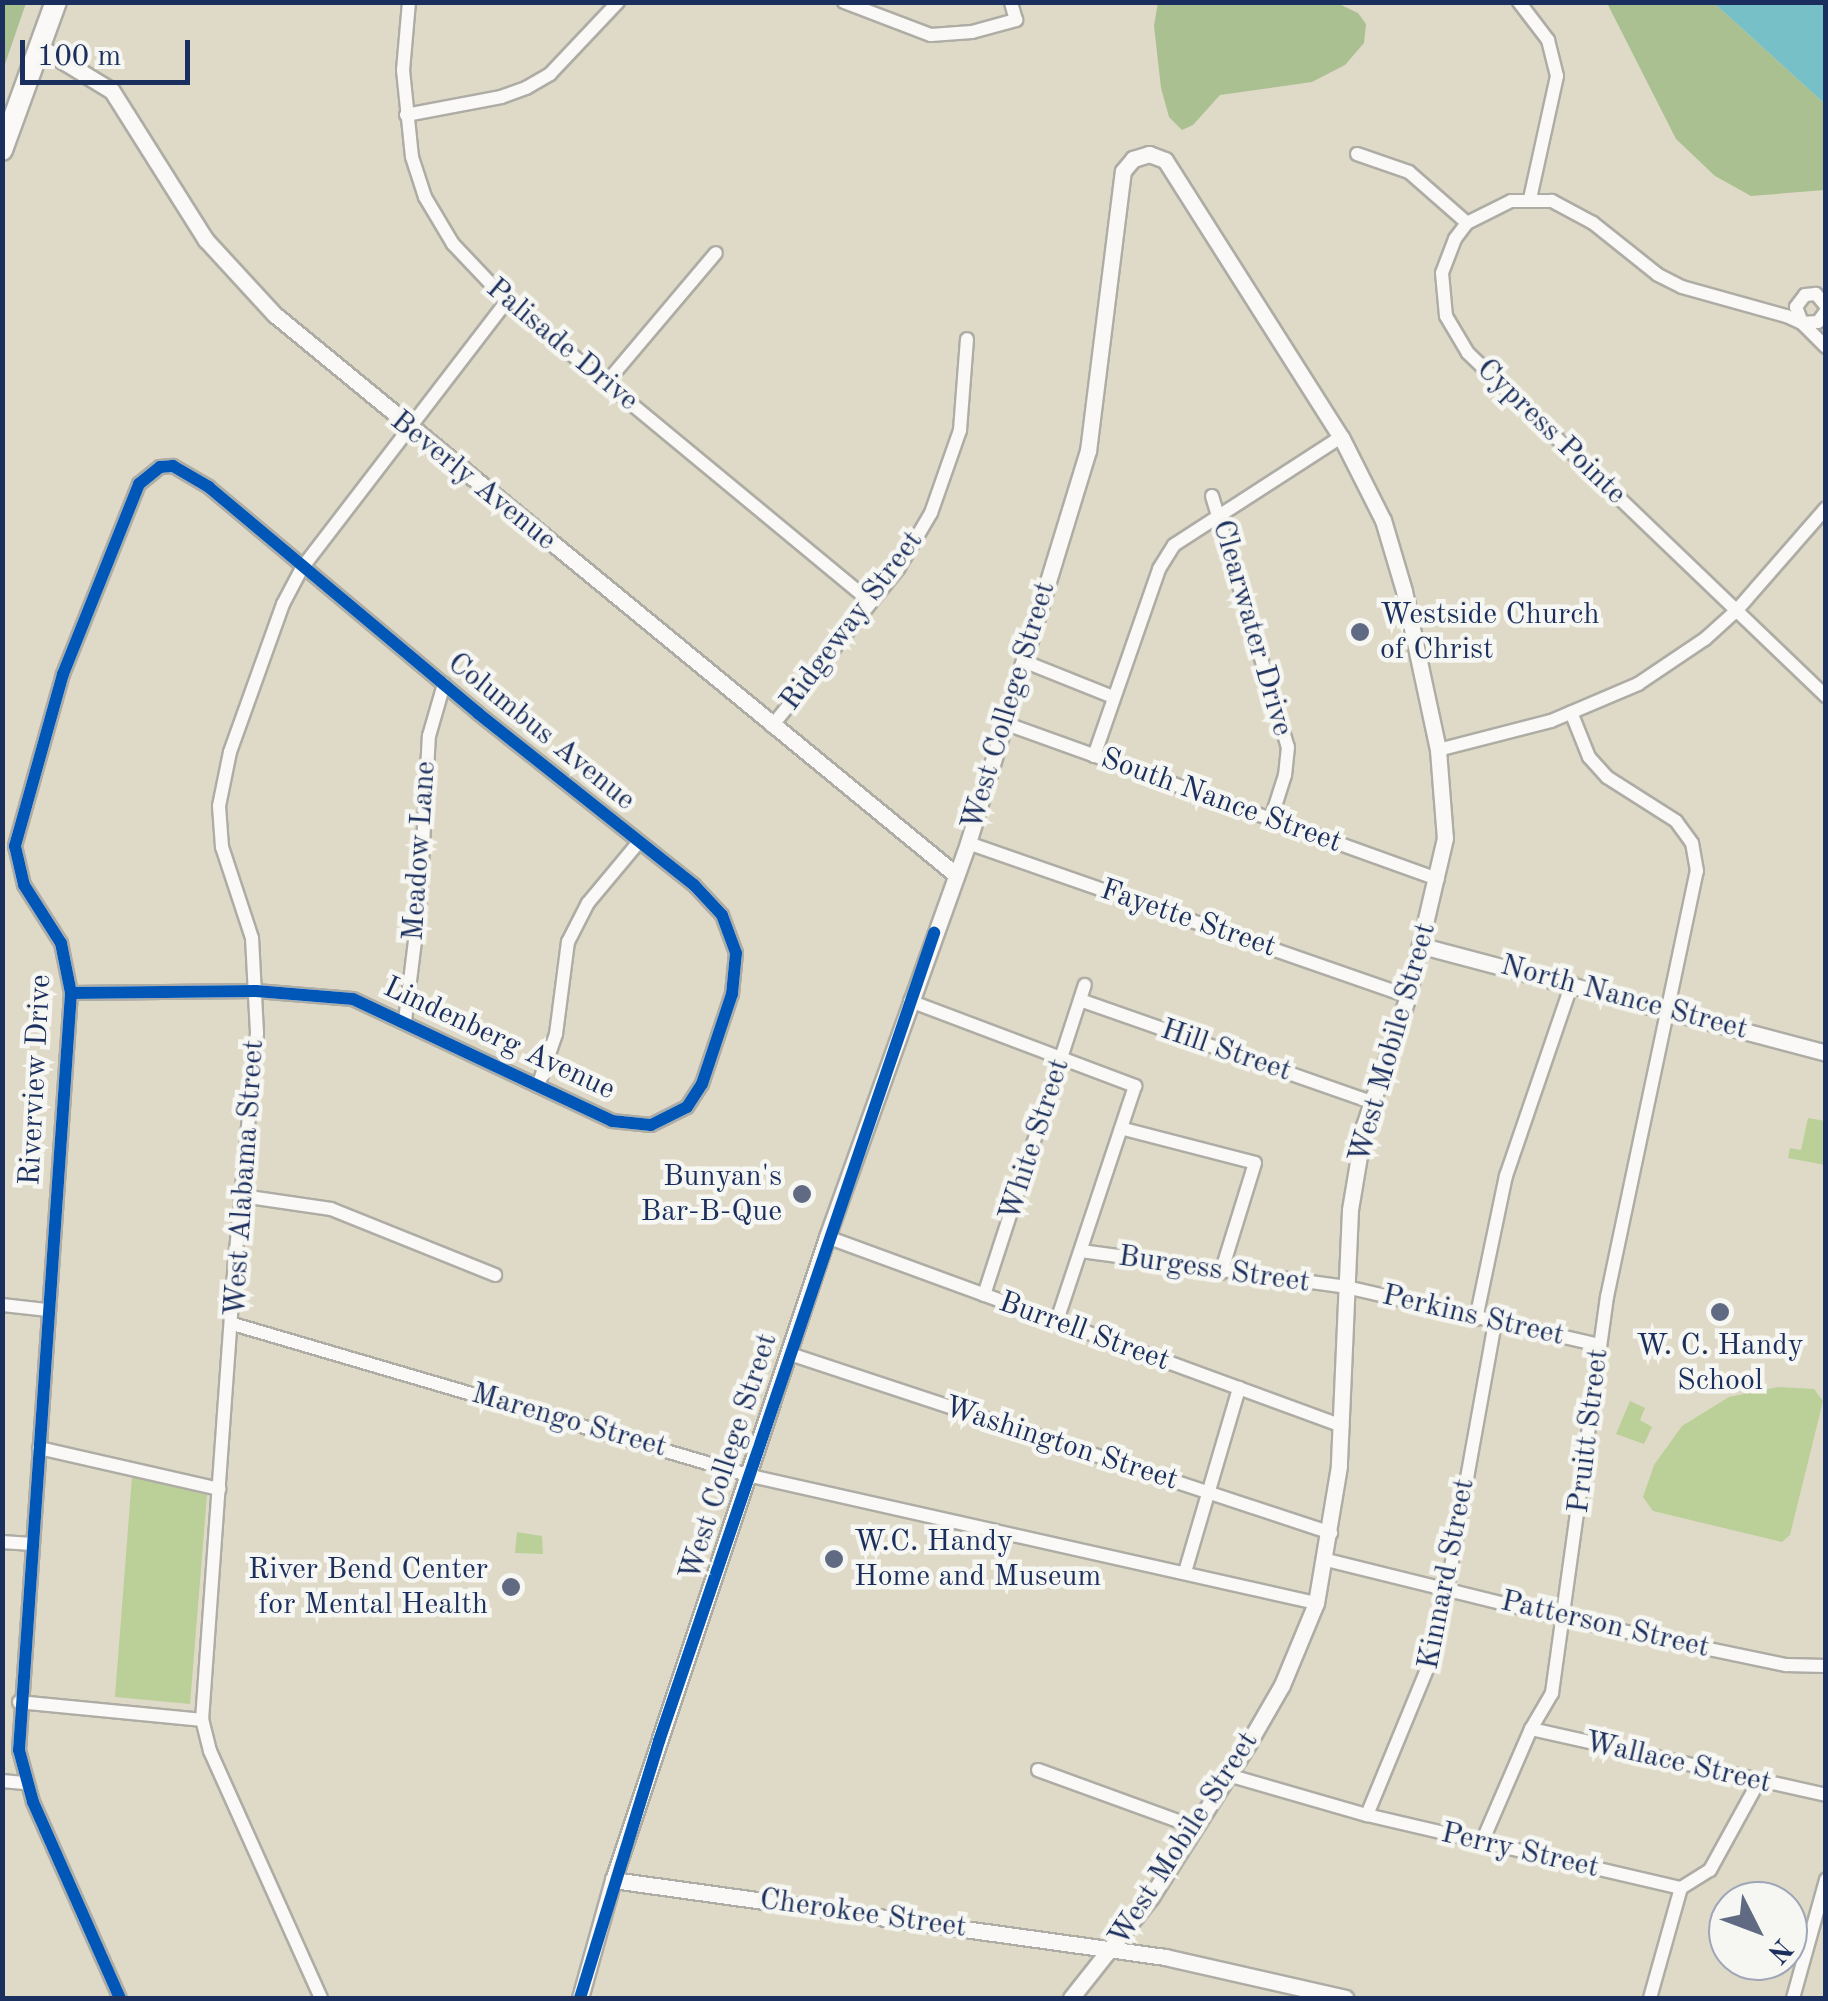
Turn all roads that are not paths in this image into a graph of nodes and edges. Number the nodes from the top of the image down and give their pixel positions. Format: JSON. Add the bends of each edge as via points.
{"nodes":[{"id":1,"x":56,"y":2,"type":"edge"},
{"id":2,"x":409,"y":2,"type":"edge"},
{"id":3,"x":618,"y":2,"type":"edge"},
{"id":4,"x":844,"y":2,"type":"edge"},
{"id":5,"x":1012,"y":2,"type":"edge"},
{"id":6,"x":1519,"y":2,"type":"edge"},
{"id":7,"x":40,"y":47,"type":"junction"},
{"id":8,"x":406,"y":115,"type":"junction"},
{"id":9,"x":2,"y":150,"type":"edge"},
{"id":10,"x":1149,"y":154,"type":"joint"},
{"id":11,"x":1356,"y":154,"type":"dead end"},
{"id":12,"x":1530,"y":199,"type":"junction"},
{"id":13,"x":1467,"y":224,"type":"junction"},
{"id":14,"x":716,"y":253,"type":"dead end"},
{"id":15,"x":507,"y":301,"type":"junction"},
{"id":16,"x":1826,"y":308,"type":"edge"},
{"id":17,"x":1802,"y":324,"type":"junction"},
{"id":18,"x":966,"y":339,"type":"dead end"},
{"id":19,"x":1826,"y":347,"type":"edge"},
{"id":20,"x":606,"y":382,"type":"junction"},
{"id":21,"x":407,"y":427,"type":"junction"},
{"id":22,"x":1341,"y":437,"type":"junction"},
{"id":23,"x":144,"y":478,"type":"joint"},
{"id":24,"x":1212,"y":496,"type":"dead end"},
{"id":25,"x":1826,"y":508,"type":"edge"},
{"id":26,"x":1220,"y":513,"type":"junction"},
{"id":27,"x":302,"y":568,"type":"junction"},
{"id":28,"x":871,"y":602,"type":"junction"},
{"id":29,"x":1737,"y":610,"type":"junction"},
{"id":30,"x":1023,"y":662,"type":"junction"},
{"id":31,"x":444,"y":684,"type":"junction"},
{"id":32,"x":1826,"y":696,"type":"edge"},
{"id":33,"x":1113,"y":697,"type":"junction"},
{"id":34,"x":1571,"y":712,"type":"junction"},
{"id":35,"x":1004,"y":724,"type":"junction"},
{"id":36,"x":772,"y":726,"type":"junction"},
{"id":37,"x":1438,"y":750,"type":"junction"},
{"id":38,"x":1094,"y":756,"type":"junction"},
{"id":39,"x":1270,"y":819,"type":"junction"},
{"id":40,"x":638,"y":843,"type":"junction"},
{"id":41,"x":968,"y":843,"type":"junction"},
{"id":42,"x":955,"y":874,"type":"junction"},
{"id":43,"x":1438,"y":880,"type":"junction"},
{"id":44,"x":1422,"y":946,"type":"junction"},
{"id":45,"x":1572,"y":983,"type":"junction"},
{"id":46,"x":1085,"y":985,"type":"dead end"},
{"id":47,"x":256,"y":991,"type":"junction"},
{"id":48,"x":71,"y":993,"type":"junction"},
{"id":49,"x":1408,"y":996,"type":"junction"},
{"id":50,"x":1080,"y":1000,"type":"junction"},
{"id":51,"x":910,"y":1001,"type":"junction"},
{"id":52,"x":1666,"y":1008,"type":"junction"},
{"id":53,"x":405,"y":1021,"type":"junction"},
{"id":54,"x":1826,"y":1053,"type":"edge"},
{"id":55,"x":1062,"y":1057,"type":"junction"},
{"id":56,"x":538,"y":1086,"type":"junction"},
{"id":57,"x":1372,"y":1102,"type":"junction"},
{"id":58,"x":666,"y":1122,"type":"joint"},
{"id":59,"x":1124,"y":1129,"type":"junction"},
{"id":60,"x":242,"y":1196,"type":"junction"},
{"id":61,"x":827,"y":1237,"type":"junction"},
{"id":62,"x":1082,"y":1251,"type":"junction"},
{"id":63,"x":1221,"y":1273,"type":"junction"},
{"id":64,"x":495,"y":1275,"type":"dead end"},
{"id":65,"x":1346,"y":1287,"type":"junction"},
{"id":66,"x":984,"y":1295,"type":"junction"},
{"id":67,"x":2,"y":1305,"type":"edge"},
{"id":68,"x":47,"y":1310,"type":"junction"},
{"id":69,"x":1476,"y":1319,"type":"junction"},
{"id":70,"x":1057,"y":1322,"type":"junction"},
{"id":71,"x":1495,"y":1322,"type":"junction"},
{"id":72,"x":234,"y":1324,"type":"junction"},
{"id":73,"x":1599,"y":1345,"type":"junction"},
{"id":74,"x":790,"y":1354,"type":"junction"},
{"id":75,"x":1239,"y":1388,"type":"junction"},
{"id":76,"x":1342,"y":1426,"type":"junction"},
{"id":77,"x":39,"y":1448,"type":"junction"},
{"id":78,"x":751,"y":1476,"type":"junction"},
{"id":79,"x":219,"y":1489,"type":"junction"},
{"id":80,"x":1209,"y":1491,"type":"junction"},
{"id":81,"x":1331,"y":1533,"type":"junction"},
{"id":82,"x":2,"y":1542,"type":"edge"},
{"id":83,"x":32,"y":1544,"type":"junction"},
{"id":84,"x":1327,"y":1560,"type":"junction"},
{"id":85,"x":1185,"y":1572,"type":"junction"},
{"id":86,"x":1448,"y":1588,"type":"junction"},
{"id":87,"x":1316,"y":1604,"type":"junction"},
{"id":88,"x":1565,"y":1619,"type":"junction"},
{"id":89,"x":1826,"y":1666,"type":"edge"},
{"id":90,"x":19,"y":1702,"type":"junction"},
{"id":91,"x":202,"y":1720,"type":"junction"},
{"id":92,"x":1531,"y":1729,"type":"junction"},
{"id":93,"x":1038,"y":1770,"type":"dead end"},
{"id":94,"x":1228,"y":1775,"type":"junction"},
{"id":95,"x":2,"y":1781,"type":"edge"},
{"id":96,"x":1759,"y":1781,"type":"junction"},
{"id":97,"x":27,"y":1783,"type":"junction"},
{"id":98,"x":1826,"y":1796,"type":"edge"},
{"id":99,"x":1367,"y":1816,"type":"junction"},
{"id":100,"x":1195,"y":1827,"type":"junction"},
{"id":101,"x":1482,"y":1842,"type":"junction"},
{"id":102,"x":613,"y":1880,"type":"junction"},
{"id":103,"x":1826,"y":1880,"type":"edge"},
{"id":104,"x":1681,"y":1888,"type":"junction"},
{"id":105,"x":1113,"y":1950,"type":"junction"},
{"id":106,"x":120,"y":1998,"type":"edge"},
{"id":107,"x":320,"y":1998,"type":"edge"},
{"id":108,"x":580,"y":1998,"type":"edge"},
{"id":109,"x":1071,"y":1998,"type":"edge"},
{"id":110,"x":1345,"y":1998,"type":"edge"},
{"id":111,"x":1650,"y":1998,"type":"edge"},
{"id":112,"x":1792,"y":1998,"type":"edge"}],
"edges":[{"from":1,"to":7,"type":"main road"},
{"from":2,"to":8,"type":"street","name":"Palisade Drive"},
{"from":3,"to":8,"type":"street","via":[[550,74],[526,88]]},
{"from":4,"to":5,"type":"street","via":[[931,35],[1016,20]]},
{"from":6,"to":12,"type":"street","via":[[1548,40],[1557,76]]},
{"from":7,"to":9,"type":"main road"},
{"from":7,"to":21,"type":"street","name":"Beverly Avenue","via":[[112,91],[183,208],[232,272]]},
{"from":8,"to":15,"type":"street","name":"Palisade Drive","via":[[412,157],[436,218]]},
{"from":10,"to":22,"type":"street","name":"West Mobile Street","via":[[1165,160]]},
{"from":10,"to":30,"type":"street","name":"West College Street","via":[[1133,158],[1123,171],[1088,451]]},
{"from":11,"to":13,"type":"street","via":[[1409,172]]},
{"from":12,"to":13,"type":"street","via":[[1511,201]]},
{"from":12,"to":17,"type":"street","via":[[1570,207],[1634,259],[1682,286]]},
{"from":13,"to":29,"type":"street","name":"Cypress Pointe","via":[[1442,273],[1446,316],[1459,342]]},
{"from":14,"to":20,"type":"street"},
{"from":15,"to":20,"type":"street","name":"Palisade Drive"},
{"from":15,"to":21,"type":"street","name":"West Alabama Street"},
{"from":16,"to":17,"type":"street","via":[[1818,322]]},
{"from":16,"to":17,"type":"street","via":[[1816,294],[1805,294],[1796,307]]},
{"from":17,"to":19,"type":"street"},
{"from":18,"to":28,"type":"street","name":"Ridgeway Street","via":[[960,430],[940,496],[918,539]]},
{"from":20,"to":28,"type":"street","name":"Palisade Drive"},
{"from":21,"to":27,"type":"street","name":"West Alabama Street"},
{"from":21,"to":36,"type":"street","name":"Beverly Avenue"},
{"from":22,"to":26,"type":"street"},
{"from":22,"to":37,"type":"street","name":"West Mobile Street","via":[[1383,520]]},
{"from":23,"to":27,"type":"street","name":"Columbus Avenue","via":[[160,467],[186,471]]},
{"from":23,"to":48,"type":"street","name":"Riverview Drive","via":[[63,674],[16,832],[19,873],[61,943]]},
{"from":24,"to":26,"type":"street","name":"Clearwater Drive"},
{"from":25,"to":29,"type":"street"},
{"from":26,"to":33,"type":"street","via":[[1174,546],[1159,569]]},
{"from":26,"to":39,"type":"street","name":"Clearwater Drive","via":[[1288,747]]},
{"from":27,"to":31,"type":"street","name":"Columbus Avenue"},
{"from":27,"to":47,"type":"street","name":"West Alabama Street","via":[[237,734],[219,806],[222,847],[252,938]]},
{"from":28,"to":36,"type":"street","name":"Ridgeway Street"},
{"from":29,"to":32,"type":"street","name":"Cypress Pointe"},
{"from":29,"to":34,"type":"street","via":[[1638,684]]},
{"from":30,"to":33,"type":"street"},
{"from":30,"to":35,"type":"street","name":"West College Street"},
{"from":31,"to":40,"type":"street","name":"Columbus Avenue"},
{"from":31,"to":53,"type":"street","name":"Meadow Lane","via":[[428,736],[420,900]]},
{"from":33,"to":38,"type":"street"},
{"from":34,"to":37,"type":"street"},
{"from":34,"to":52,"type":"street","name":"Pruitt Street","via":[[1589,757],[1606,777],[1676,821],[1692,843],[1697,871]]},
{"from":35,"to":38,"type":"street","name":"South Nance Street"},
{"from":35,"to":41,"type":"street","name":"West College Street"},
{"from":36,"to":42,"type":"street","name":"Beverly Avenue"},
{"from":37,"to":43,"type":"street","name":"West Mobile Street","via":[[1445,838]]},
{"from":38,"to":39,"type":"street","name":"South Nance Street"},
{"from":39,"to":43,"type":"street","name":"South Nance Street"},
{"from":40,"to":56,"type":"street","via":[[588,902],[568,942],[556,1034]]},
{"from":40,"to":58,"type":"street","name":"Columbus Avenue","via":[[714,904],[736,953],[732,994],[702,1084]]},
{"from":41,"to":42,"type":"street","name":"West College Street"},
{"from":41,"to":49,"type":"street","name":"Fayette Street"},
{"from":42,"to":51,"type":"street","name":"West College Street"},
{"from":43,"to":44,"type":"street","name":"West Mobile Street"},
{"from":44,"to":45,"type":"street","name":"North Nance Street"},
{"from":44,"to":49,"type":"street","name":"West Mobile Street"},
{"from":45,"to":52,"type":"street","name":"North Nance Street"},
{"from":45,"to":69,"type":"street","via":[[1506,1176]]},
{"from":46,"to":50,"type":"street","name":"White Street"},
{"from":47,"to":48,"type":"street","name":"Lindenberg Avenue"},
{"from":47,"to":53,"type":"street","name":"Lindenberg Avenue","via":[[339,997]]},
{"from":47,"to":60,"type":"street","name":"West Alabama Street"},
{"from":48,"to":68,"type":"street","name":"Riverview Drive"},
{"from":49,"to":57,"type":"street","name":"West Mobile Street"},
{"from":50,"to":55,"type":"street","name":"White Street"},
{"from":50,"to":57,"type":"street","name":"Hill Street"},
{"from":51,"to":55,"type":"street"},
{"from":51,"to":61,"type":"street","name":"West College Street"},
{"from":52,"to":54,"type":"street","name":"North Nance Street"},
{"from":52,"to":73,"type":"street","name":"Pruitt Street"},
{"from":53,"to":56,"type":"street","name":"Lindenberg Avenue"},
{"from":55,"to":59,"type":"street","via":[[1136,1086]]},
{"from":55,"to":66,"type":"street","name":"White Street"},
{"from":56,"to":58,"type":"street","name":"Lindenberg Avenue","via":[[612,1121]]},
{"from":57,"to":65,"type":"street","name":"West Mobile Street","via":[[1350,1210]]},
{"from":59,"to":62,"type":"street"},
{"from":59,"to":63,"type":"street","via":[[1254,1163]]},
{"from":60,"to":64,"type":"street","via":[[331,1209]]},
{"from":60,"to":72,"type":"street","name":"West Alabama Street"},
{"from":61,"to":66,"type":"street","name":"Burrell Street"},
{"from":61,"to":74,"type":"street","name":"West College Street"},
{"from":62,"to":63,"type":"street","name":"Burgess Street"},
{"from":62,"to":70,"type":"street"},
{"from":63,"to":65,"type":"street","name":"Burgess Street"},
{"from":65,"to":69,"type":"street","name":"Perkins Street"},
{"from":65,"to":76,"type":"street","name":"West Mobile Street"},
{"from":66,"to":70,"type":"street","name":"Burrell Street"},
{"from":67,"to":68,"type":"street"},
{"from":68,"to":77,"type":"street","name":"Riverview Drive"},
{"from":69,"to":71,"type":"street","name":"Perkins Street"},
{"from":70,"to":75,"type":"street","name":"Burrell Street"},
{"from":71,"to":73,"type":"street","name":"Perkins Street"},
{"from":71,"to":86,"type":"street","name":"Kinnard Street"},
{"from":72,"to":78,"type":"street","name":"Marengo Street"},
{"from":72,"to":79,"type":"street","name":"West Alabama Street"},
{"from":73,"to":88,"type":"street","name":"Pruitt Street"},
{"from":74,"to":78,"type":"street","name":"West College Street"},
{"from":74,"to":80,"type":"street","name":"Washington Street"},
{"from":75,"to":76,"type":"street","name":"Burrell Street"},
{"from":75,"to":80,"type":"street"},
{"from":76,"to":81,"type":"street","name":"West Mobile Street"},
{"from":77,"to":79,"type":"street"},
{"from":77,"to":83,"type":"street","name":"Riverview Drive"},
{"from":78,"to":85,"type":"street","name":"Marengo Street"},
{"from":78,"to":102,"type":"street","name":"West College Street"},
{"from":79,"to":91,"type":"street","name":"West Alabama Street"},
{"from":80,"to":81,"type":"street","name":"Washington Street"},
{"from":80,"to":85,"type":"street"},
{"from":81,"to":84,"type":"street","name":"West Mobile Street"},
{"from":82,"to":83,"type":"street"},
{"from":83,"to":90,"type":"street","name":"Riverview Drive"},
{"from":84,"to":86,"type":"street","name":"Patterson Street"},
{"from":84,"to":87,"type":"street","name":"West Mobile Street"},
{"from":85,"to":87,"type":"street","name":"Marengo Street"},
{"from":86,"to":88,"type":"street","name":"Patterson Street"},
{"from":86,"to":99,"type":"street","name":"Kinnard Street","via":[[1430,1672]]},
{"from":87,"to":94,"type":"street","name":"West Mobile Street","via":[[1282,1685]]},
{"from":88,"to":89,"type":"street","name":"Patterson Street","via":[[1786,1665]]},
{"from":88,"to":92,"type":"street","name":"Pruitt Street","via":[[1552,1693]]},
{"from":90,"to":91,"type":"street"},
{"from":90,"to":97,"type":"street","name":"Riverview Drive","via":[[18,1750]]},
{"from":91,"to":107,"type":"street","name":"West Alabama Street"},
{"from":92,"to":96,"type":"street","name":"Wallace Street"},
{"from":92,"to":101,"type":"street","name":"Pruitt Street"},
{"from":93,"to":100,"type":"street"},
{"from":94,"to":99,"type":"street","name":"Perry Street"},
{"from":94,"to":100,"type":"street","name":"West Mobile Street"},
{"from":95,"to":97,"type":"street"},
{"from":96,"to":98,"type":"street","name":"Wallace Street"},
{"from":96,"to":104,"type":"street","via":[[1710,1870]]},
{"from":97,"to":106,"type":"street","name":"Riverview Drive"},
{"from":99,"to":101,"type":"street","name":"Perry Street"},
{"from":100,"to":105,"type":"street","name":"West Mobile Street"},
{"from":101,"to":104,"type":"street","name":"Perry Street"},
{"from":102,"to":105,"type":"street","name":"Cherokee Street"},
{"from":102,"to":108,"type":"street","name":"West College Street"},
{"from":103,"to":112,"type":"street"},
{"from":104,"to":111,"type":"street"},
{"from":105,"to":109,"type":"street","name":"West Mobile Street"},
{"from":105,"to":110,"type":"street","name":"Cherokee Street"}]}
